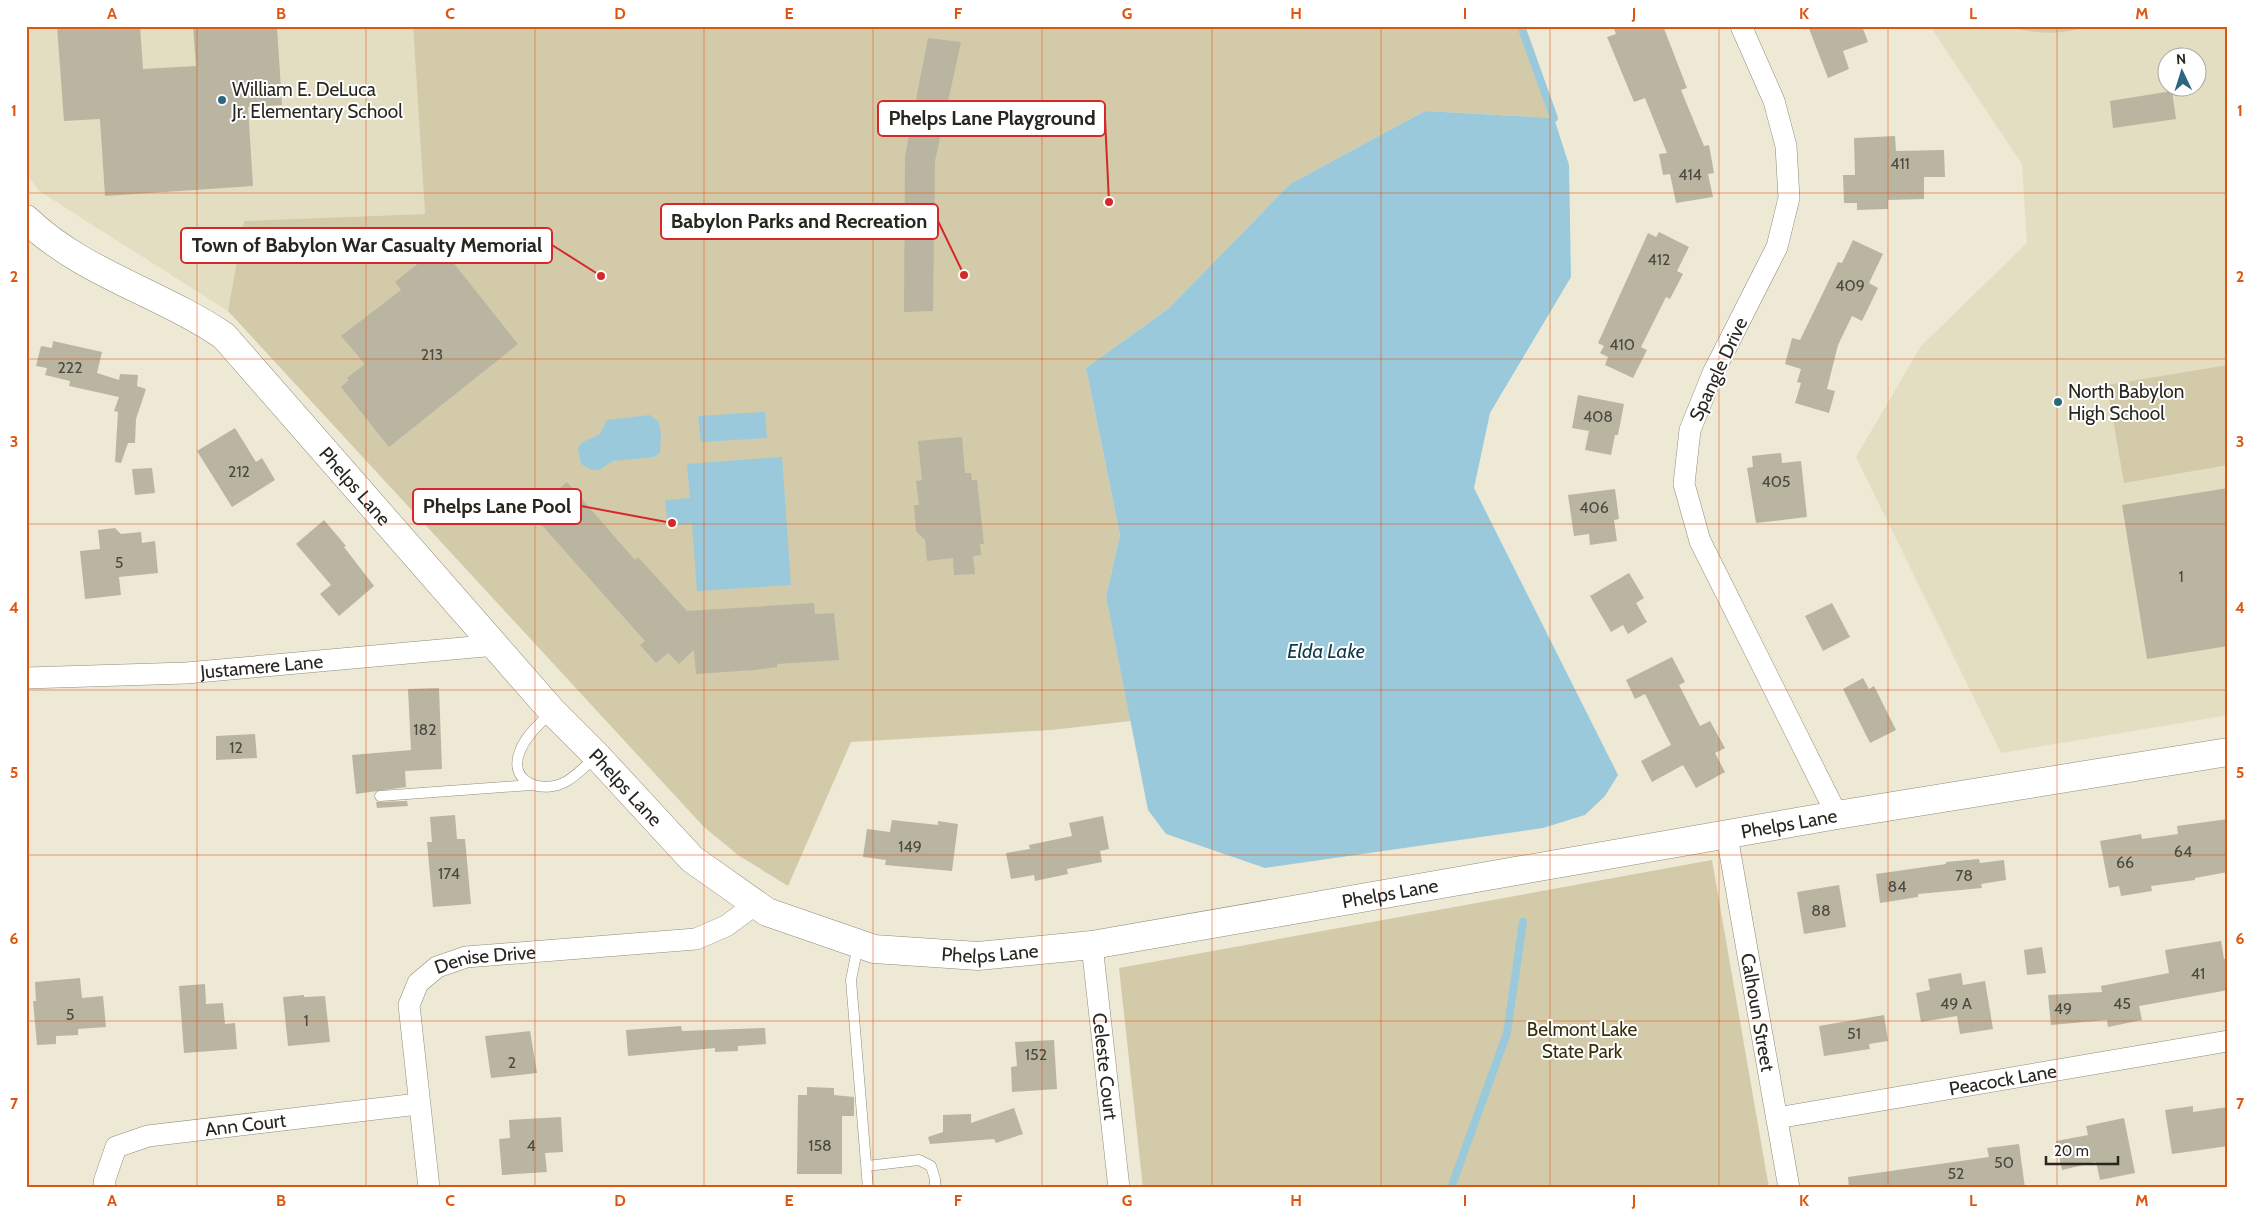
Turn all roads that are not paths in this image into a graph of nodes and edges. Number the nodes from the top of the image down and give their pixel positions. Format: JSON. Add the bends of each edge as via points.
{"nodes":[{"id":1,"x":1741,"y":26,"type":"edge"},
{"id":2,"x":30,"y":231,"type":"edge"},
{"id":3,"x":496,"y":645,"type":"junction"},
{"id":4,"x":26,"y":678,"type":"edge"},
{"id":5,"x":552,"y":711,"type":"junction"},
{"id":6,"x":2228,"y":752,"type":"edge"},
{"id":7,"x":597,"y":756,"type":"junction"},
{"id":8,"x":531,"y":785,"type":"junction"},
{"id":9,"x":380,"y":796,"type":"dead end"},
{"id":10,"x":1837,"y":815,"type":"junction"},
{"id":11,"x":1727,"y":836,"type":"junction"},
{"id":12,"x":756,"y":904,"type":"junction"},
{"id":13,"x":858,"y":944,"type":"junction"},
{"id":14,"x":1092,"y":945,"type":"junction"},
{"id":15,"x":2228,"y":1041,"type":"edge"},
{"id":16,"x":418,"y":1104,"type":"junction"},
{"id":17,"x":1777,"y":1118,"type":"junction"},
{"id":18,"x":867,"y":1166,"type":"junction"},
{"id":19,"x":105,"y":1188,"type":"edge"},
{"id":20,"x":429,"y":1188,"type":"edge"},
{"id":21,"x":868,"y":1188,"type":"edge"},
{"id":22,"x":935,"y":1188,"type":"edge"},
{"id":23,"x":1119,"y":1188,"type":"edge"},
{"id":24,"x":1789,"y":1188,"type":"edge"}],
"edges":[{"from":1,"to":10,"type":"street","name":"Spangle Drive","via":[[1774,100],[1786,146],[1788,198],[1777,247],[1713,373],[1690,430],[1684,484],[1700,541]]},
{"from":2,"to":3,"type":"street","name":"Phelps Lane","via":[[224,336]]},
{"from":3,"to":4,"type":"street","name":"Justamere Lane","via":[[186,673]]},
{"from":3,"to":5,"type":"street","name":"Phelps Lane"},
{"from":5,"to":7,"type":"street","name":"Phelps Lane"},
{"from":5,"to":8,"type":"lane","via":[[526,739],[519,752],[517,765],[521,777]]},
{"from":6,"to":10,"type":"street","name":"Phelps Lane"},
{"from":7,"to":8,"type":"lane","via":[[566,782],[549,787]]},
{"from":7,"to":12,"type":"street","name":"Phelps Lane","via":[[692,859]]},
{"from":8,"to":9,"type":"lane"},
{"from":10,"to":11,"type":"street","name":"Phelps Lane"},
{"from":11,"to":14,"type":"street","name":"Phelps Lane"},
{"from":11,"to":17,"type":"street","name":"Calhoun Street"},
{"from":12,"to":13,"type":"street","name":"Phelps Lane","via":[[767,912]]},
{"from":12,"to":16,"type":"street","name":"Denise Drive","via":[[726,926],[696,939],[466,957],[437,967],[418,983],[409,1005]]},
{"from":13,"to":14,"type":"street","name":"Phelps Lane","via":[[874,949],[978,956]]},
{"from":13,"to":18,"type":"lane","via":[[850,980]]},
{"from":14,"to":23,"type":"street","name":"Celeste Court"},
{"from":15,"to":17,"type":"street","name":"Peacock Lane"},
{"from":16,"to":19,"type":"street","name":"Ann Court","via":[[148,1136],[116,1147],[104,1182]]},
{"from":16,"to":20,"type":"street","name":"Denise Drive"},
{"from":17,"to":24,"type":"street","name":"Calhoun Street"},
{"from":18,"to":21,"type":"lane"},
{"from":18,"to":22,"type":"lane","via":[[919,1160],[931,1166]]}]}
